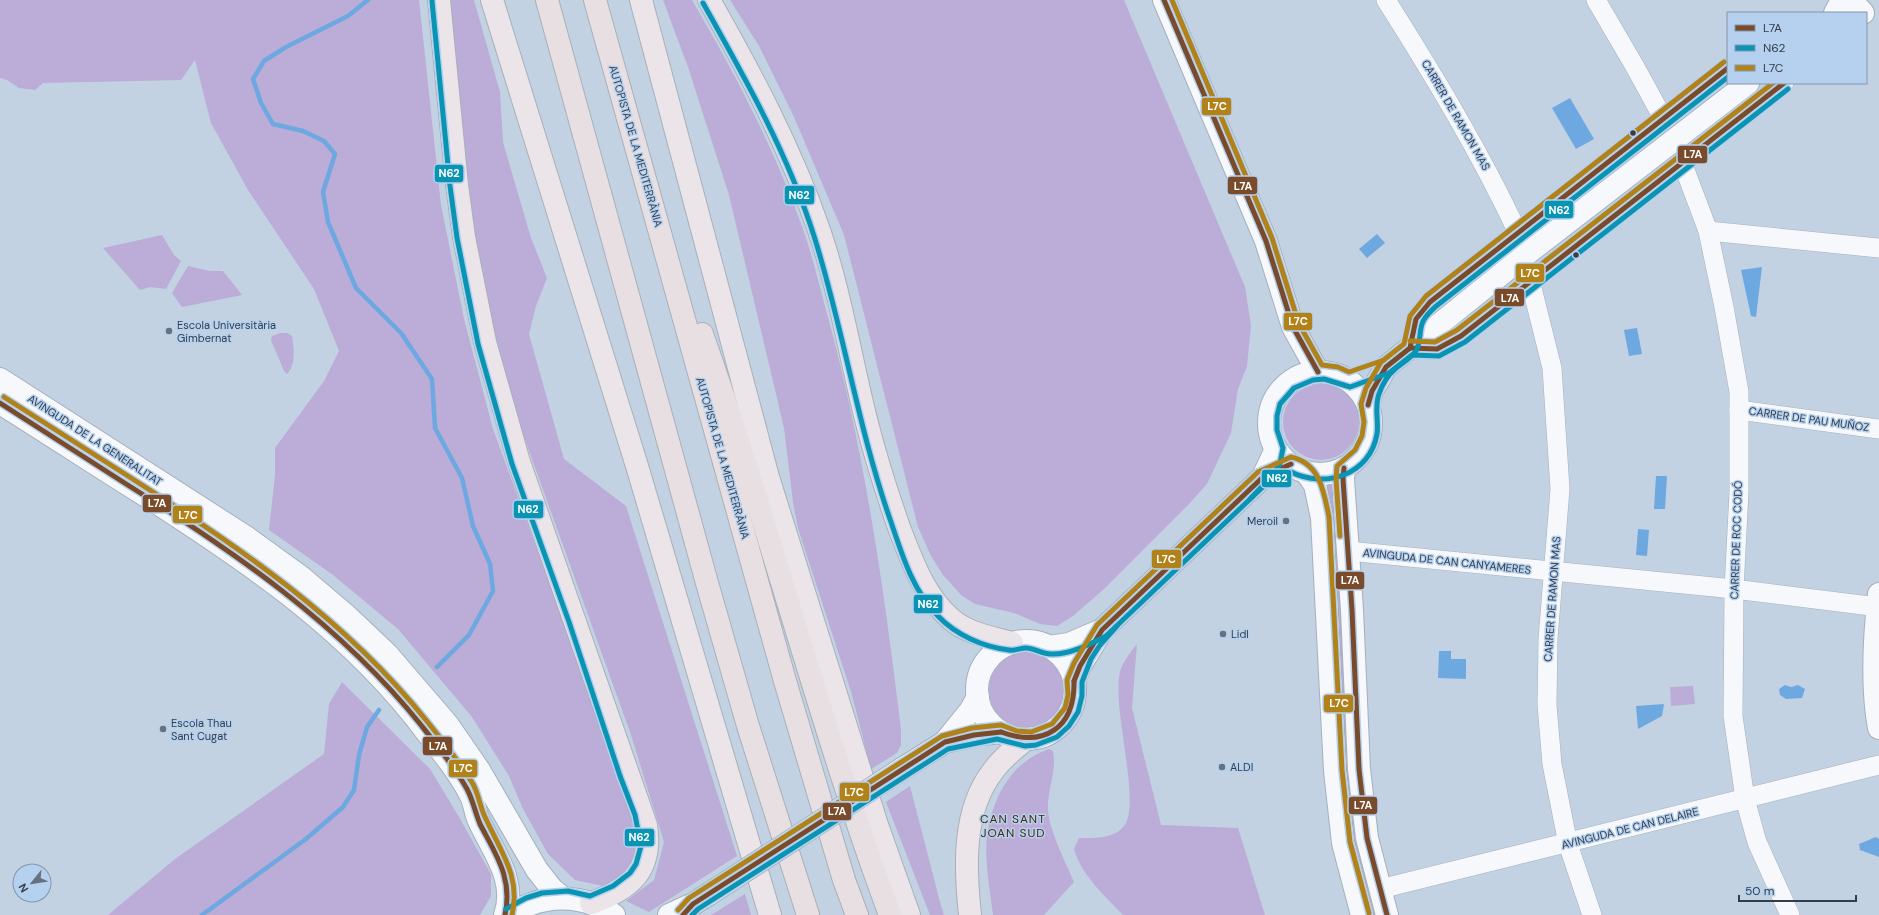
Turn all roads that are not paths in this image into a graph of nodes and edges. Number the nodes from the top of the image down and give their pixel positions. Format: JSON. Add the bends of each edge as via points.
{"nodes":[{"id":1,"x":439,"y":0,"type":"edge"},
{"id":2,"x":492,"y":0,"type":"edge"},
{"id":3,"x":547,"y":0,"type":"edge"},
{"id":4,"x":595,"y":0,"type":"edge"},
{"id":5,"x":641,"y":0,"type":"edge"},
{"id":6,"x":709,"y":0,"type":"edge"},
{"id":7,"x":1386,"y":0,"type":"edge"},
{"id":8,"x":1596,"y":0,"type":"edge"},
{"id":9,"x":1842,"y":0,"type":"edge"},
{"id":10,"x":1851,"y":0,"type":"edge"},
{"id":11,"x":1167,"y":1,"type":"edge"},
{"id":12,"x":1836,"y":12,"type":"edge"},
{"id":13,"x":1864,"y":12,"type":"edge"},
{"id":14,"x":1727,"y":69,"type":"edge"},
{"id":15,"x":1747,"y":84,"type":"edge"},
{"id":16,"x":1783,"y":84,"type":"edge"},
{"id":17,"x":1663,"y":118,"type":"junction"},
{"id":18,"x":635,"y":142,"type":"junction"},
{"id":19,"x":1682,"y":162,"type":"junction"},
{"id":20,"x":1708,"y":231,"type":"junction"},
{"id":21,"x":1518,"y":233,"type":"junction"},
{"id":22,"x":1879,"y":248,"type":"edge"},
{"id":23,"x":1530,"y":280,"type":"junction"},
{"id":24,"x":1294,"y":328,"type":"junction"},
{"id":25,"x":1410,"y":348,"type":"junction"},
{"id":26,"x":1386,"y":367,"type":"junction"},
{"id":27,"x":1318,"y":372,"type":"junction"},
{"id":28,"x":0,"y":379,"type":"edge"},
{"id":29,"x":1348,"y":380,"type":"junction"},
{"id":30,"x":1290,"y":381,"type":"junction"},
{"id":31,"x":0,"y":403,"type":"edge"},
{"id":32,"x":1368,"y":405,"type":"junction"},
{"id":33,"x":1739,"y":410,"type":"junction"},
{"id":34,"x":1879,"y":429,"type":"edge"},
{"id":35,"x":1291,"y":462,"type":"junction"},
{"id":36,"x":1344,"y":468,"type":"junction"},
{"id":37,"x":1348,"y":551,"type":"junction"},
{"id":38,"x":1553,"y":571,"type":"junction"},
{"id":39,"x":1734,"y":589,"type":"junction"},
{"id":40,"x":1878,"y":603,"type":"edge"},
{"id":41,"x":1102,"y":630,"type":"junction"},
{"id":42,"x":1012,"y":643,"type":"junction"},
{"id":43,"x":1049,"y":647,"type":"junction"},
{"id":44,"x":1074,"y":681,"type":"junction"},
{"id":45,"x":978,"y":697,"type":"junction"},
{"id":46,"x":1879,"y":728,"type":"edge"},
{"id":47,"x":1001,"y":732,"type":"junction"},
{"id":48,"x":1026,"y":739,"type":"junction"},
{"id":49,"x":945,"y":742,"type":"junction"},
{"id":50,"x":1879,"y":765,"type":"edge"},
{"id":51,"x":1744,"y":799,"type":"junction"},
{"id":52,"x":1568,"y":844,"type":"junction"},
{"id":53,"x":1380,"y":889,"type":"junction"},
{"id":54,"x":562,"y":898,"type":"junction"},
{"id":55,"x":591,"y":903,"type":"junction"},
{"id":56,"x":695,"y":904,"type":"edge"},
{"id":57,"x":970,"y":911,"type":"edge"},
{"id":58,"x":505,"y":915,"type":"edge"},
{"id":59,"x":510,"y":915,"type":"edge"},
{"id":60,"x":614,"y":915,"type":"edge"},
{"id":61,"x":669,"y":915,"type":"edge"},
{"id":62,"x":770,"y":915,"type":"edge"},
{"id":63,"x":808,"y":915,"type":"edge"},
{"id":64,"x":857,"y":915,"type":"edge"},
{"id":65,"x":890,"y":915,"type":"edge"},
{"id":66,"x":909,"y":915,"type":"edge"},
{"id":67,"x":1362,"y":915,"type":"edge"},
{"id":68,"x":1387,"y":915,"type":"edge"},
{"id":69,"x":1592,"y":915,"type":"edge"},
{"id":70,"x":1790,"y":915,"type":"edge"}],
"edges":[{"from":1,"to":55,"type":"highway","via":[[457,186],[464,237],[485,342],[519,462],[646,825],[646,858],[635,878],[617,892]]},
{"from":2,"to":62,"type":"highway","via":[[637,466]]},
{"from":3,"to":63,"type":"highway","via":[[714,606]]},
{"from":4,"to":18,"type":"highway","name":"AUTOPISTA DE LA MEDITERRÀNIA"},
{"from":5,"to":66,"type":"highway","via":[[771,484],[877,825]]},
{"from":6,"to":42,"type":"highway","via":[[770,112],[807,197],[831,269],[880,471],[915,566],[933,599],[952,620],[973,633]]},
{"from":7,"to":21,"type":"street","name":"CARRER DE RAMON MAS","via":[[1436,78],[1484,163]]},
{"from":8,"to":17,"type":"street"},
{"from":9,"to":12,"type":"street"},
{"from":10,"to":13,"type":"street"},
{"from":11,"to":24,"type":"street","via":[[1266,241]]},
{"from":14,"to":17,"type":"street"},
{"from":15,"to":25,"type":"street"},
{"from":16,"to":19,"type":"street"},
{"from":17,"to":21,"type":"street"},
{"from":18,"to":64,"type":"highway","name":"AUTOPISTA DE LA MEDITERRÀNIA","via":[[785,681],[844,880]]},
{"from":18,"to":65,"type":"highway","via":[[726,400],[826,723]]},
{"from":19,"to":20,"type":"street","name":"CARRER DE ROC CODÓ"},
{"from":19,"to":23,"type":"street"},
{"from":20,"to":22,"type":"street"},
{"from":20,"to":33,"type":"street","name":"CARRER DE ROC CODÓ","via":[[1739,392]]},
{"from":21,"to":25,"type":"street","via":[[1430,302],[1416,319]]},
{"from":23,"to":25,"type":"street","via":[[1449,343],[1437,349]]},
{"from":23,"to":38,"type":"street","name":"CARRER DE RAMON MAS","via":[[1552,368],[1560,488]]},
{"from":24,"to":27,"type":"street"},
{"from":24,"to":30,"type":"street","via":[[1295,363]]},
{"from":25,"to":26,"type":"street"},
{"from":26,"to":29,"type":"street"},
{"from":26,"to":32,"type":"street","via":[[1372,391]]},
{"from":27,"to":29,"type":"street","via":[[1336,374]]},
{"from":27,"to":30,"type":"street","via":[[1306,373]]},
{"from":28,"to":54,"type":"street","name":"AVINGUDA DE LA GENERALITAT","via":[[246,537],[348,617],[387,654],[448,725],[479,770],[538,870],[552,890]]},
{"from":29,"to":32,"type":"street","via":[[1359,389]]},
{"from":30,"to":35,"type":"street","via":[[1277,396],[1270,415],[1270,430]]},
{"from":31,"to":58,"type":"street","name":"AVINGUDA DE LA GENERALITAT","via":[[236,555],[284,590],[357,653],[418,720],[471,797],[478,819],[507,877],[509,904]]},
{"from":32,"to":36,"type":"street","via":[[1371,422],[1367,444],[1357,458]]},
{"from":33,"to":34,"type":"street","name":"CARRER DE PAU MUÑOZ"},
{"from":33,"to":39,"type":"street","name":"CARRER DE ROC CODÓ","via":[[1739,492]]},
{"from":35,"to":36,"type":"street","via":[[1326,474]]},
{"from":35,"to":41,"type":"street","via":[[1263,477]]},
{"from":35,"to":67,"type":"street","via":[[1315,484],[1322,518],[1335,771],[1343,843]]},
{"from":36,"to":37,"type":"street"},
{"from":37,"to":38,"type":"street","name":"AVINGUDA DE CAN CANYAMERES"},
{"from":37,"to":53,"type":"street","via":[[1359,769],[1367,838]]},
{"from":38,"to":39,"type":"street","name":"AVINGUDA DE CAN CANYAMERES"},
{"from":38,"to":52,"type":"street","name":"CARRER DE RAMON MAS","via":[[1547,705],[1552,764]]},
{"from":39,"to":40,"type":"street","name":"AVINGUDA DE CAN CANYAMERES"},
{"from":39,"to":51,"type":"street","name":"CARRER DE ROC CODÓ","via":[[1733,716]]},
{"from":40,"to":46,"type":"street","via":[[1875,668]]},
{"from":41,"to":43,"type":"street","via":[[1069,644]]},
{"from":41,"to":44,"type":"street"},
{"from":42,"to":43,"type":"street","via":[[1033,642]]},
{"from":42,"to":45,"type":"street","via":[[998,650],[986,662],[978,681]]},
{"from":43,"to":44,"type":"street","via":[[1067,664]]},
{"from":44,"to":48,"type":"street","via":[[1073,704],[1064,722],[1046,735]]},
{"from":45,"to":47,"type":"street","via":[[986,717]]},
{"from":45,"to":49,"type":"street","via":[[970,712]]},
{"from":47,"to":48,"type":"street","via":[[1011,737]]},
{"from":47,"to":49,"type":"street"},
{"from":48,"to":57,"type":"highway","via":[[993,771],[982,788],[974,808],[968,850]]},
{"from":49,"to":56,"type":"street","bridge":true},
{"from":50,"to":51,"type":"street","name":"AVINGUDA DE CAN DELAIRE"},
{"from":51,"to":52,"type":"street","name":"AVINGUDA DE CAN DELAIRE"},
{"from":51,"to":70,"type":"street","name":"CARRER DE ROC CODÓ","via":[[1757,842]]},
{"from":52,"to":53,"type":"street","name":"AVINGUDA DE CAN DELAIRE"},
{"from":52,"to":69,"type":"street","name":"CARRER DE RAMON MAS"},
{"from":53,"to":68,"type":"street"},
{"from":54,"to":55,"type":"street"},
{"from":54,"to":59,"type":"street","via":[[533,903]]},
{"from":55,"to":60,"type":"street"},
{"from":56,"to":61,"type":"street"}]}
